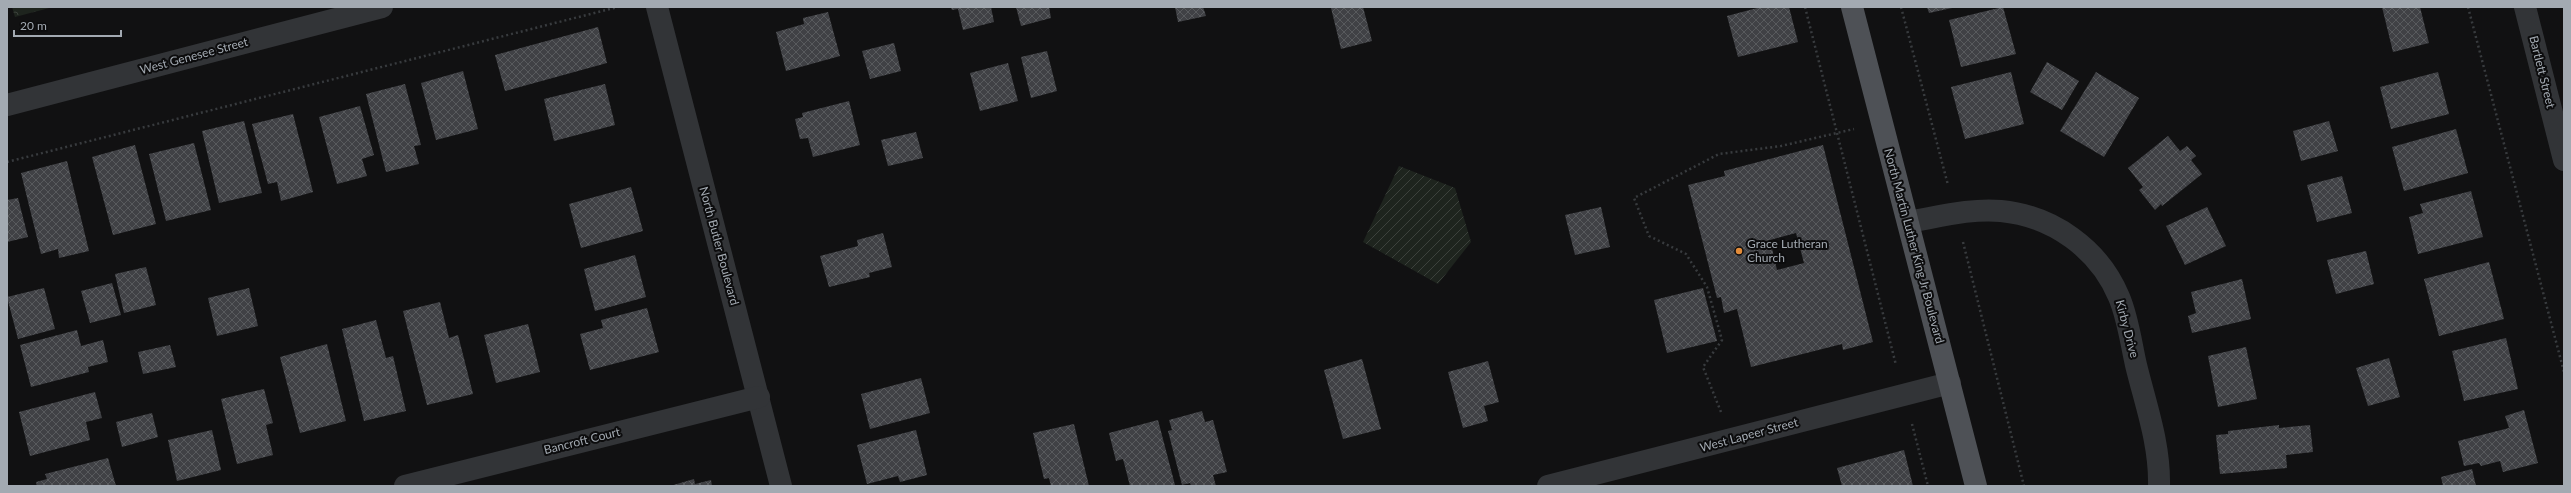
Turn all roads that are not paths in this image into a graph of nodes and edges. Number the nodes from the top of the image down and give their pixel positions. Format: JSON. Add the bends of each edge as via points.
{"nodes":[{"id":1,"x":382,"y":7,"type":"edge"},
{"id":2,"x":656,"y":7,"type":"edge"},
{"id":3,"x":1852,"y":7,"type":"edge"},
{"id":4,"x":2525,"y":7,"type":"edge"},
{"id":5,"x":7,"y":105,"type":"edge"},
{"id":6,"x":2564,"y":160,"type":"edge"},
{"id":7,"x":1908,"y":222,"type":"junction"},
{"id":8,"x":1950,"y":383,"type":"junction"},
{"id":9,"x":759,"y":397,"type":"junction"},
{"id":10,"x":405,"y":486,"type":"edge"},
{"id":11,"x":781,"y":486,"type":"edge"},
{"id":12,"x":1548,"y":486,"type":"edge"},
{"id":13,"x":1976,"y":486,"type":"edge"},
{"id":14,"x":2159,"y":486,"type":"edge"}],
"edges":[{"from":1,"to":5,"type":"street","name":"West Genesee Street"},
{"from":2,"to":9,"type":"street","name":"North Butler Boulevard"},
{"from":3,"to":7,"type":"main road","name":"North Martin Luther King Jr Boulevard"},
{"from":4,"to":6,"type":"street","name":"Bartlett Street"},
{"from":7,"to":8,"type":"main road","name":"North Martin Luther King Jr Boulevard"},
{"from":7,"to":14,"type":"street","name":"Kirby Drive","via":[[1956,214],[2001,211],[2036,219],[2069,234],[2099,261],[2120,298],[2159,452]]},
{"from":8,"to":12,"type":"street","name":"West Lapeer Street"},
{"from":8,"to":13,"type":"main road","name":"North Martin Luther King Jr Boulevard"},
{"from":9,"to":10,"type":"street","name":"Bancroft Court"},
{"from":9,"to":11,"type":"street","name":"North Butler Boulevard"}]}
